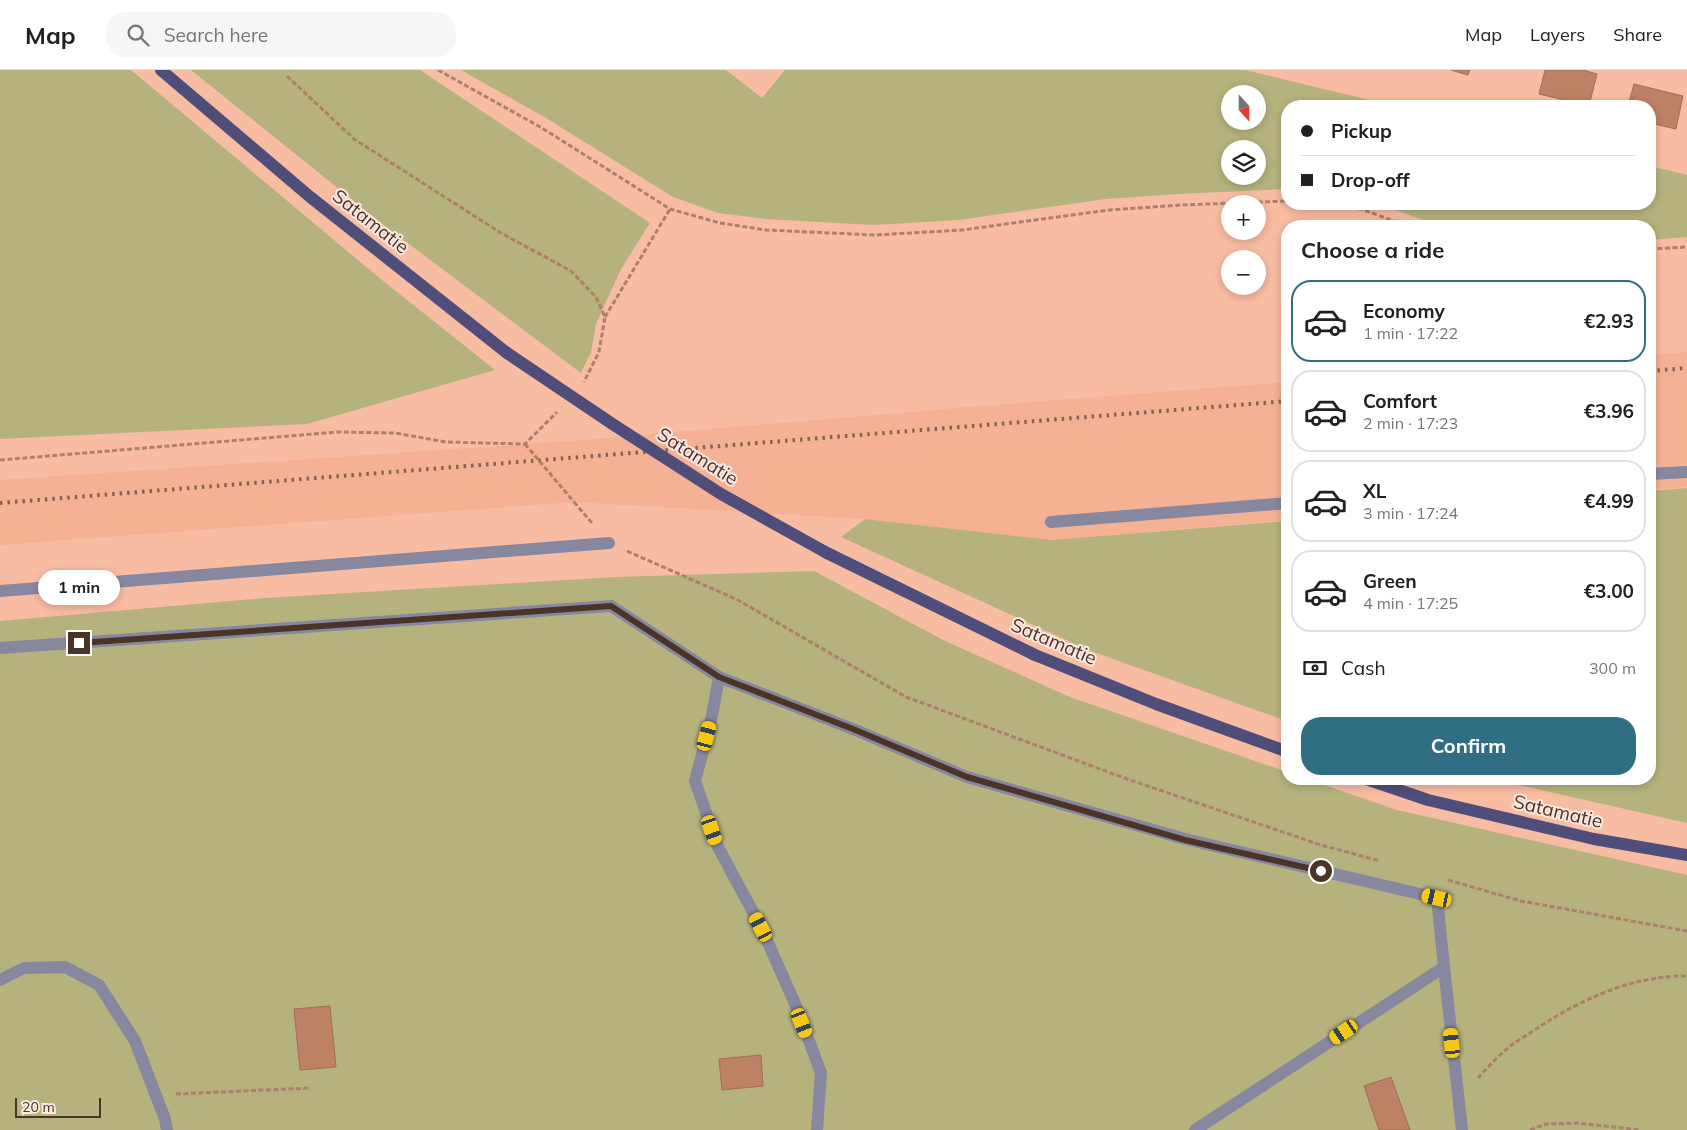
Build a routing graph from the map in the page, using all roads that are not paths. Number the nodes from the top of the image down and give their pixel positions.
1 (161, 70) edge
2 (1687, 472) edge
3 (1656, 474) edge
4 (1281, 504) edge
5 (1051, 522) dead end
6 (609, 543) road end
7 (0, 592) edge
8 (0, 648) edge
9 (719, 677) junction
10 (1281, 749) edge
11 (1384, 785) edge
12 (1687, 855) edge
13 (1444, 966) junction
14 (0, 980) edge
15 (167, 1130) edge
16 (817, 1130) edge
17 (1195, 1130) edge
18 (1462, 1130) edge

1 - 10 main road, Satamatie, bridge
2 - 3 lane
4 - 5 lane
6 - 7 lane
8 - 9 lane
9 - 13 lane
9 - 16 lane
11 - 12 main road, Satamatie
13 - 17 lane
13 - 18 lane
14 - 15 lane

